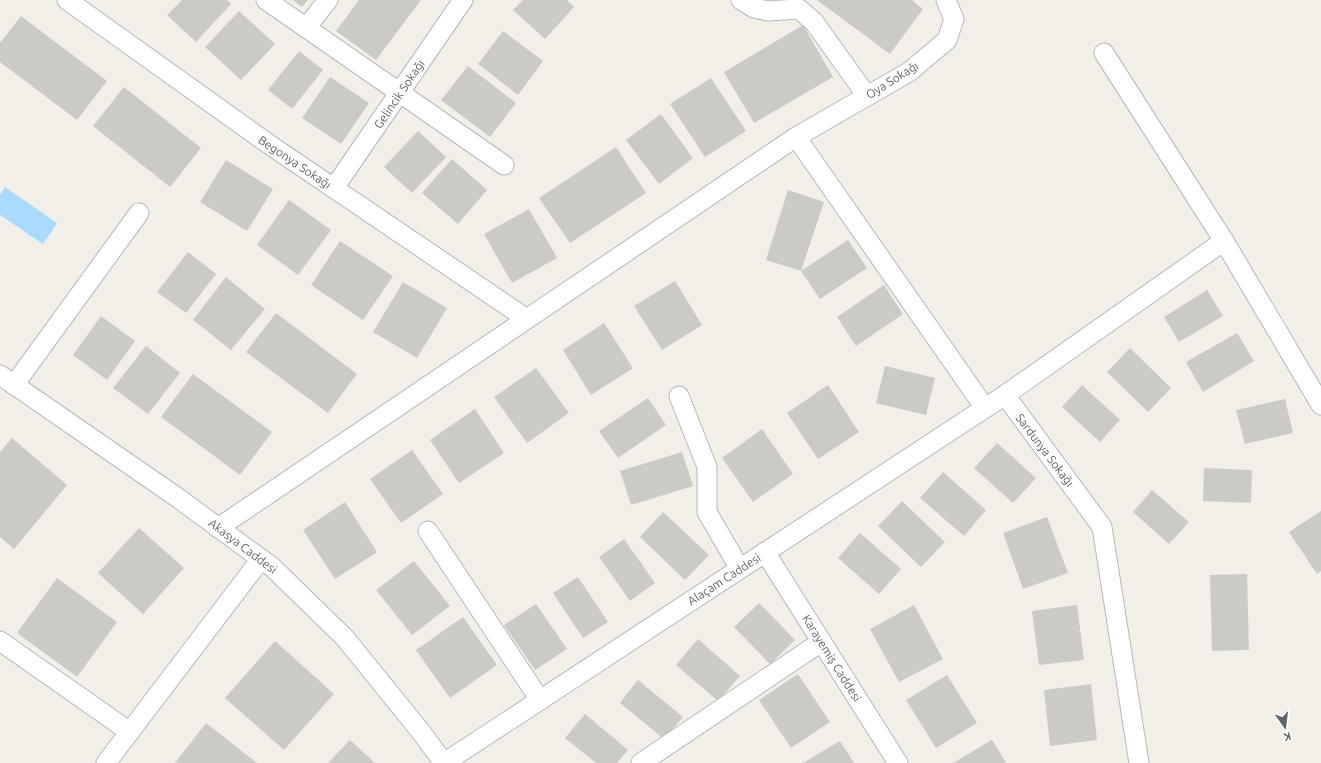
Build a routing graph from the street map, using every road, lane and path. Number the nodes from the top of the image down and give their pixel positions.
1 (67, 0) edge
2 (266, 0) edge
3 (328, 0) edge
4 (463, 0) edge
5 (741, 0) edge
6 (946, 0) edge
7 (306, 28) junction
8 (1104, 53) dead end
9 (400, 92) junction
10 (867, 96) junction
11 (796, 137) junction
12 (504, 165) dead end
13 (334, 188) junction
14 (139, 213) dead end
15 (1224, 241) junction
16 (526, 319) junction
17 (7, 380) edge
18 (1005, 395) junction
19 (679, 396) dead end
20 (1321, 405) edge
21 (985, 408) junction
22 (218, 528) junction
23 (428, 531) dead end
24 (765, 552) junction
25 (261, 559) junction
26 (740, 569) junction
27 (0, 641) edge
28 (821, 642) junction
29 (540, 700) junction
30 (130, 732) junction
31 (106, 763) edge
32 (444, 763) edge
33 (641, 763) edge
34 (898, 763) edge
35 (1139, 763) edge

1 - 13 street, Begonya Sokağı
2 - 7 street
3 - 7 street
4 - 9 street, Gelincik Sokağı
5 - 10 street
6 - 10 street, Oya Sokağı
7 - 9 street
8 - 15 street
9 - 12 street
9 - 13 street, Gelincik Sokağı
10 - 11 street, Oya Sokağı
11 - 16 street, Oya Sokağı
11 - 21 street
13 - 16 street, Begonya Sokağı
14 - 17 street
15 - 18 street
15 - 20 street
16 - 22 street, Oya Sokağı
17 - 22 street, Akasya Caddesi
18 - 21 street, Alaçam Caddesi
18 - 35 street, Sardunya Sokağı
19 - 26 street
21 - 24 street, Alaçam Caddesi
22 - 25 street, Akasya Caddesi
23 - 29 street
24 - 26 street, Alaçam Caddesi
24 - 28 street, Karayemiş Caddesi
25 - 30 street
25 - 32 street, Akasya Caddesi
26 - 29 street, Alaçam Caddesi
27 - 30 street
28 - 33 street
28 - 34 street, Karayemiş Caddesi
29 - 32 street, Alaçam Caddesi
30 - 31 street

